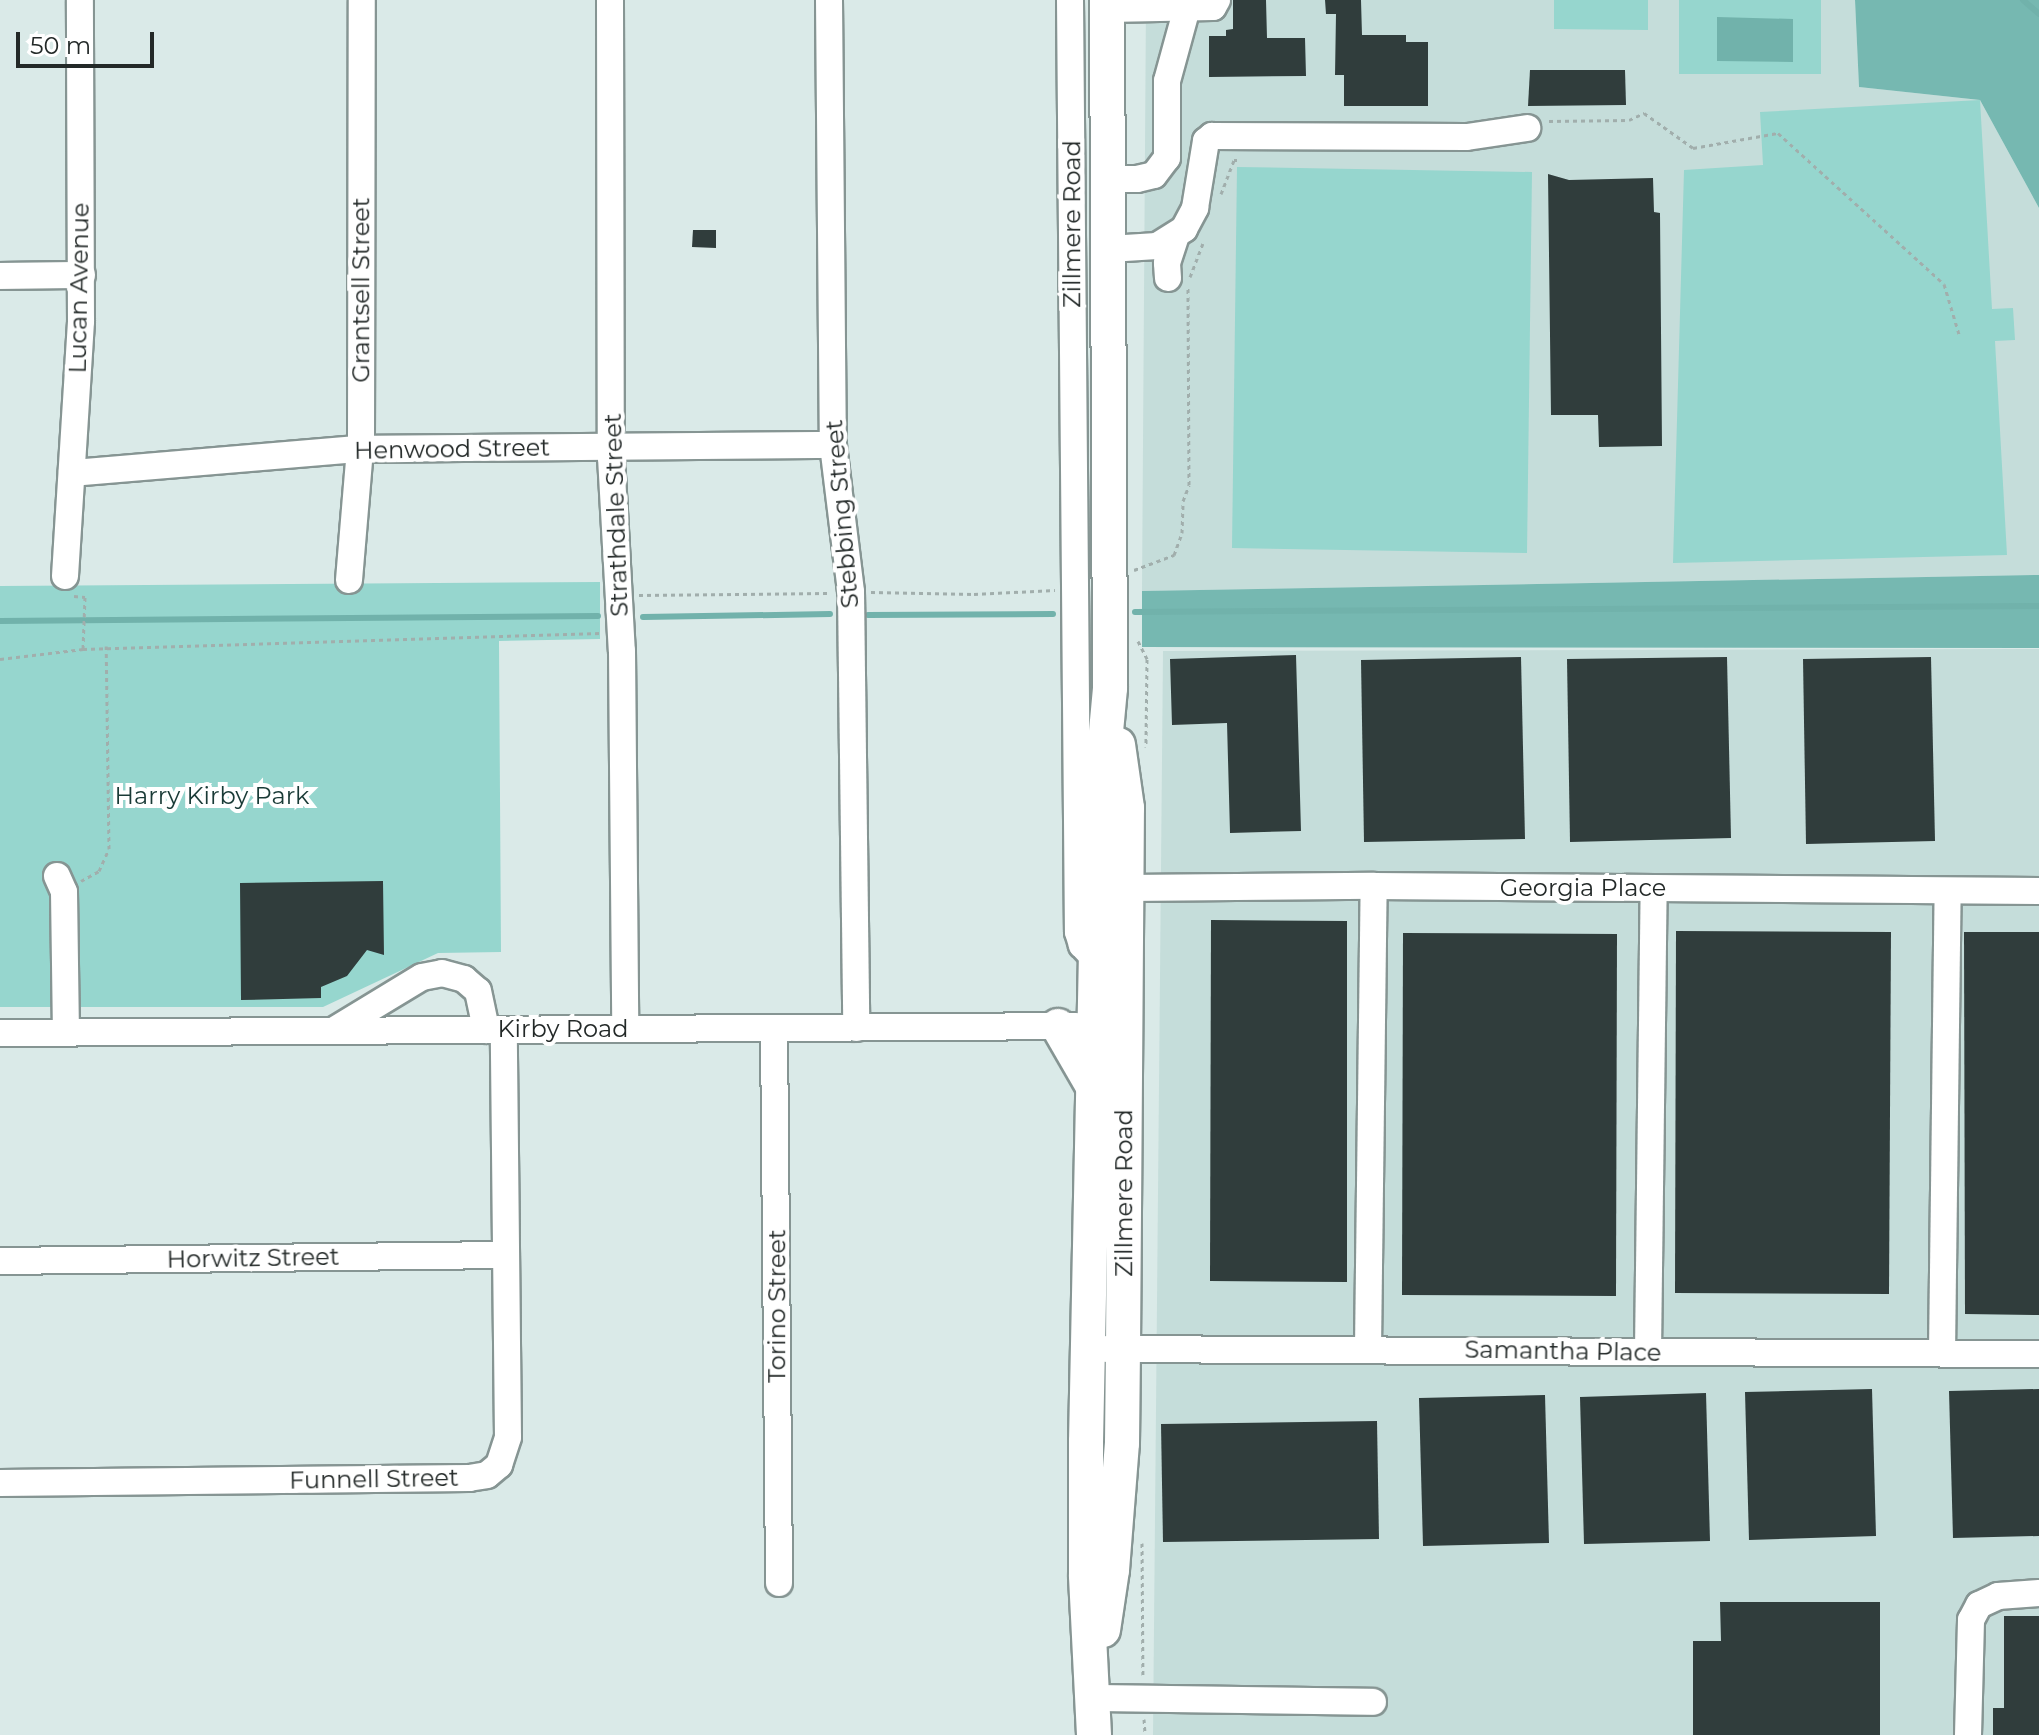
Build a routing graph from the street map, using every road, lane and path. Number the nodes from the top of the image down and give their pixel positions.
1 (80, 0) edge
2 (362, 0) edge
3 (610, 0) edge
4 (829, 0) edge
5 (1070, 0) edge
6 (1217, 0) edge
7 (1107, 5) edge
8 (1187, 8) junction
9 (1527, 128) joint
10 (1250, 159) dead end
11 (1108, 179) junction
12 (1217, 205) dead end
13 (1206, 235) dead end
14 (1176, 236) junction
15 (1109, 249) junction
16 (82, 275) junction
17 (0, 276) edge
18 (1168, 278) dead end
19 (1959, 334) dead end
20 (833, 445) junction
21 (1110, 446) junction
22 (611, 447) junction
23 (1073, 447) junction
24 (359, 449) junction
25 (72, 473) junction
26 (1126, 569) dead end
27 (65, 576) dead end
28 (349, 580) dead end
29 (1059, 590) dead end
30 (851, 592) junction
31 (620, 595) junction
32 (84, 604) dead end
33 (605, 621) dead end
34 (106, 646) junction
35 (83, 649) junction
36 (0, 659) edge
37 (1110, 688) junction
38 (60, 884) joint
39 (1374, 886) junction
40 (1127, 888) junction
41 (1654, 889) junction
42 (2039, 891) edge
43 (1948, 892) junction
44 (1096, 960) junction
45 (1058, 1026) junction
46 (1109, 1026) junction
47 (856, 1028) junction
48 (625, 1029) junction
49 (774, 1029) junction
50 (495, 1030) junction
51 (333, 1031) junction
52 (66, 1032) junction
53 (0, 1033) edge
54 (1093, 1085) junction
55 (506, 1255) junction
56 (0, 1261) edge
57 (1123, 1348) junction
58 (1087, 1349) junction
59 (1368, 1349) junction
60 (1648, 1352) junction
61 (1942, 1353) junction
62 (2039, 1354) edge
63 (0, 1483) edge
64 (779, 1583) dead end
65 (2039, 1593) edge
66 (1093, 1698) junction
67 (1373, 1702) dead end
68 (1094, 1735) edge
69 (1968, 1735) edge

1 - 16 street, Lucan Avenue
2 - 24 street, Grantsell Street
3 - 22 street, Strathdale Street
4 - 20 street, Stebbing Street
5 - 23 street, Zillmere Road
6 - 8 street
7 - 8 street
7 - 11 main road, Zillmere Road
8 - 11 street
9 - 14 street
9 - 19 path
10 - 12 path
11 - 15 main road, Zillmere Road
13 - 26 path
14 - 15 street
14 - 18 street
15 - 21 main road, Zillmere Road
16 - 17 street
16 - 25 street, Lucan Avenue
20 - 22 street, Henwood Street
20 - 30 street, Stebbing Street
21 - 23 street
21 - 37 main road, Zillmere Road
22 - 24 street, Henwood Street
22 - 31 street, Strathdale Street
23 - 44 street, Zillmere Road
24 - 25 street, Henwood Street
24 - 28 street, Grantsell Street
25 - 27 street, Lucan Avenue
29 - 30 path
30 - 31 path
30 - 47 street, Stebbing Street
31 - 48 street, Strathdale Street
32 - 35 path
33 - 34 path
34 - 35 path
34 - 38 path
35 - 36 path
37 - 40 main road, Zillmere Road
37 - 44 main road, Zillmere Road
38 - 52 street
39 - 40 street, Georgia Place
39 - 41 street, Georgia Place
39 - 59 street
40 - 46 main road, Zillmere Road
41 - 43 street, Georgia Place
41 - 60 street
42 - 43 street, Georgia Place
43 - 61 street
44 - 46 main road, Zillmere Road
45 - 46 street, Kirby Road
45 - 47 street, Kirby Road
45 - 54 main road
46 - 54 main road, Zillmere Road
46 - 57 main road, Zillmere Road
47 - 49 street, Kirby Road
48 - 49 street, Kirby Road
48 - 50 street, Kirby Road
49 - 64 street, Torino Street
50 - 51 street, Kirby Road
50 - 51 street, Funnell Street
50 - 55 street, Funnell Street
51 - 52 street, Kirby Road
52 - 53 street, Kirby Road
54 - 58 main road, Zillmere Road
55 - 56 street, Horwitz Street
55 - 63 street, Funnell Street
57 - 58 street, Samantha Place
57 - 59 street, Samantha Place
57 - 66 main road, Zillmere Road
58 - 66 main road, Zillmere Road
59 - 60 street, Samantha Place
60 - 61 street, Samantha Place
61 - 62 street, Samantha Place
65 - 69 street
66 - 67 street
66 - 68 main road, Zillmere Road

